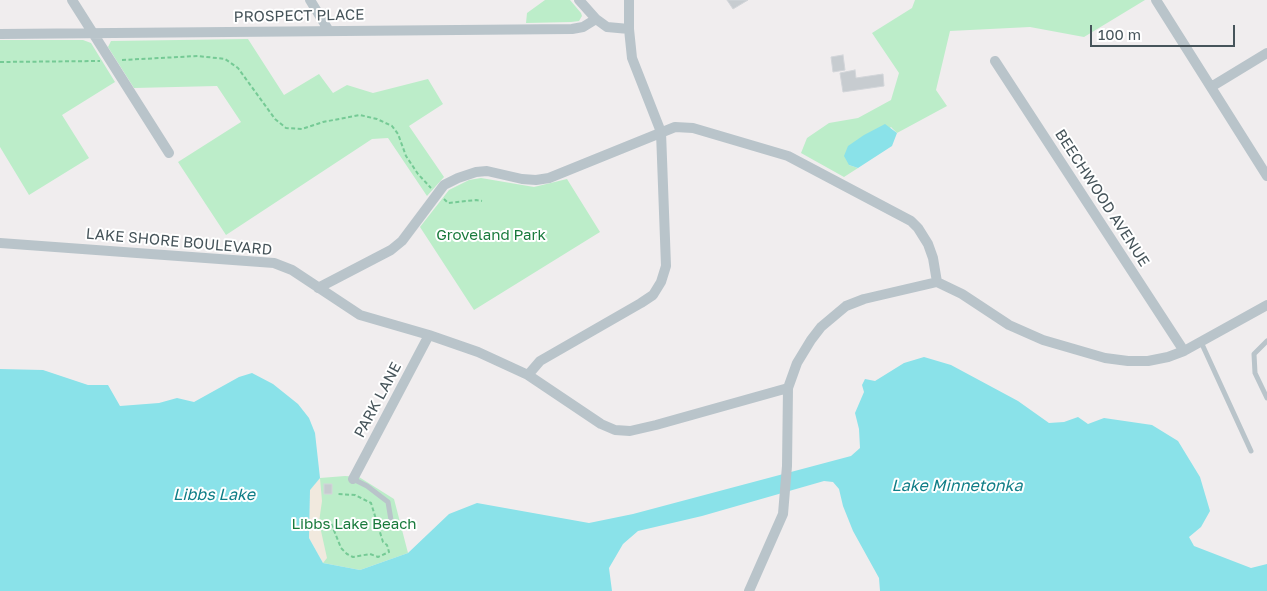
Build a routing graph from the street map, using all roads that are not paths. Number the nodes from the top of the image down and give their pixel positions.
1 (72, 0) edge
2 (310, 0) edge
3 (579, 0) edge
4 (629, 0) edge
5 (1156, 0) edge
6 (596, 19) junction
7 (629, 29) junction
8 (328, 31) junction
9 (0, 34) edge
10 (93, 34) junction
11 (1267, 53) edge
12 (996, 61) dead end
13 (1211, 87) junction
14 (661, 132) junction
15 (169, 153) dead end
16 (1267, 176) edge
17 (0, 244) edge
18 (936, 282) junction
19 (318, 288) junction
20 (1267, 304) edge
21 (429, 335) junction
22 (1267, 341) edge
23 (1201, 342) junction
24 (1184, 351) junction
25 (528, 375) junction
26 (788, 388) junction
27 (1267, 398) edge
28 (1251, 451) dead end
29 (353, 479) joint
30 (392, 526) dead end
31 (749, 591) edge

1 - 10 street
2 - 8 street
3 - 6 street
4 - 7 street
5 - 13 street
6 - 7 street
6 - 8 street, PROSPECT PLACE
7 - 14 street
8 - 10 street, PROSPECT PLACE
9 - 10 street, PROSPECT PLACE
10 - 15 street
11 - 13 street
12 - 24 street, BEECHWOOD AVENUE
13 - 16 street
14 - 18 street
14 - 19 street
14 - 25 street
17 - 19 street, LAKE SHORE BOULEVARD
18 - 24 street
18 - 26 street
19 - 21 street, LAKE SHORE BOULEVARD
20 - 23 street
21 - 25 street, LAKE SHORE BOULEVARD
21 - 29 street, PARK LANE
22 - 27 lane
23 - 24 street
23 - 28 lane
25 - 26 street, LAKE SHORE BOULEVARD
26 - 31 street
29 - 30 lane

